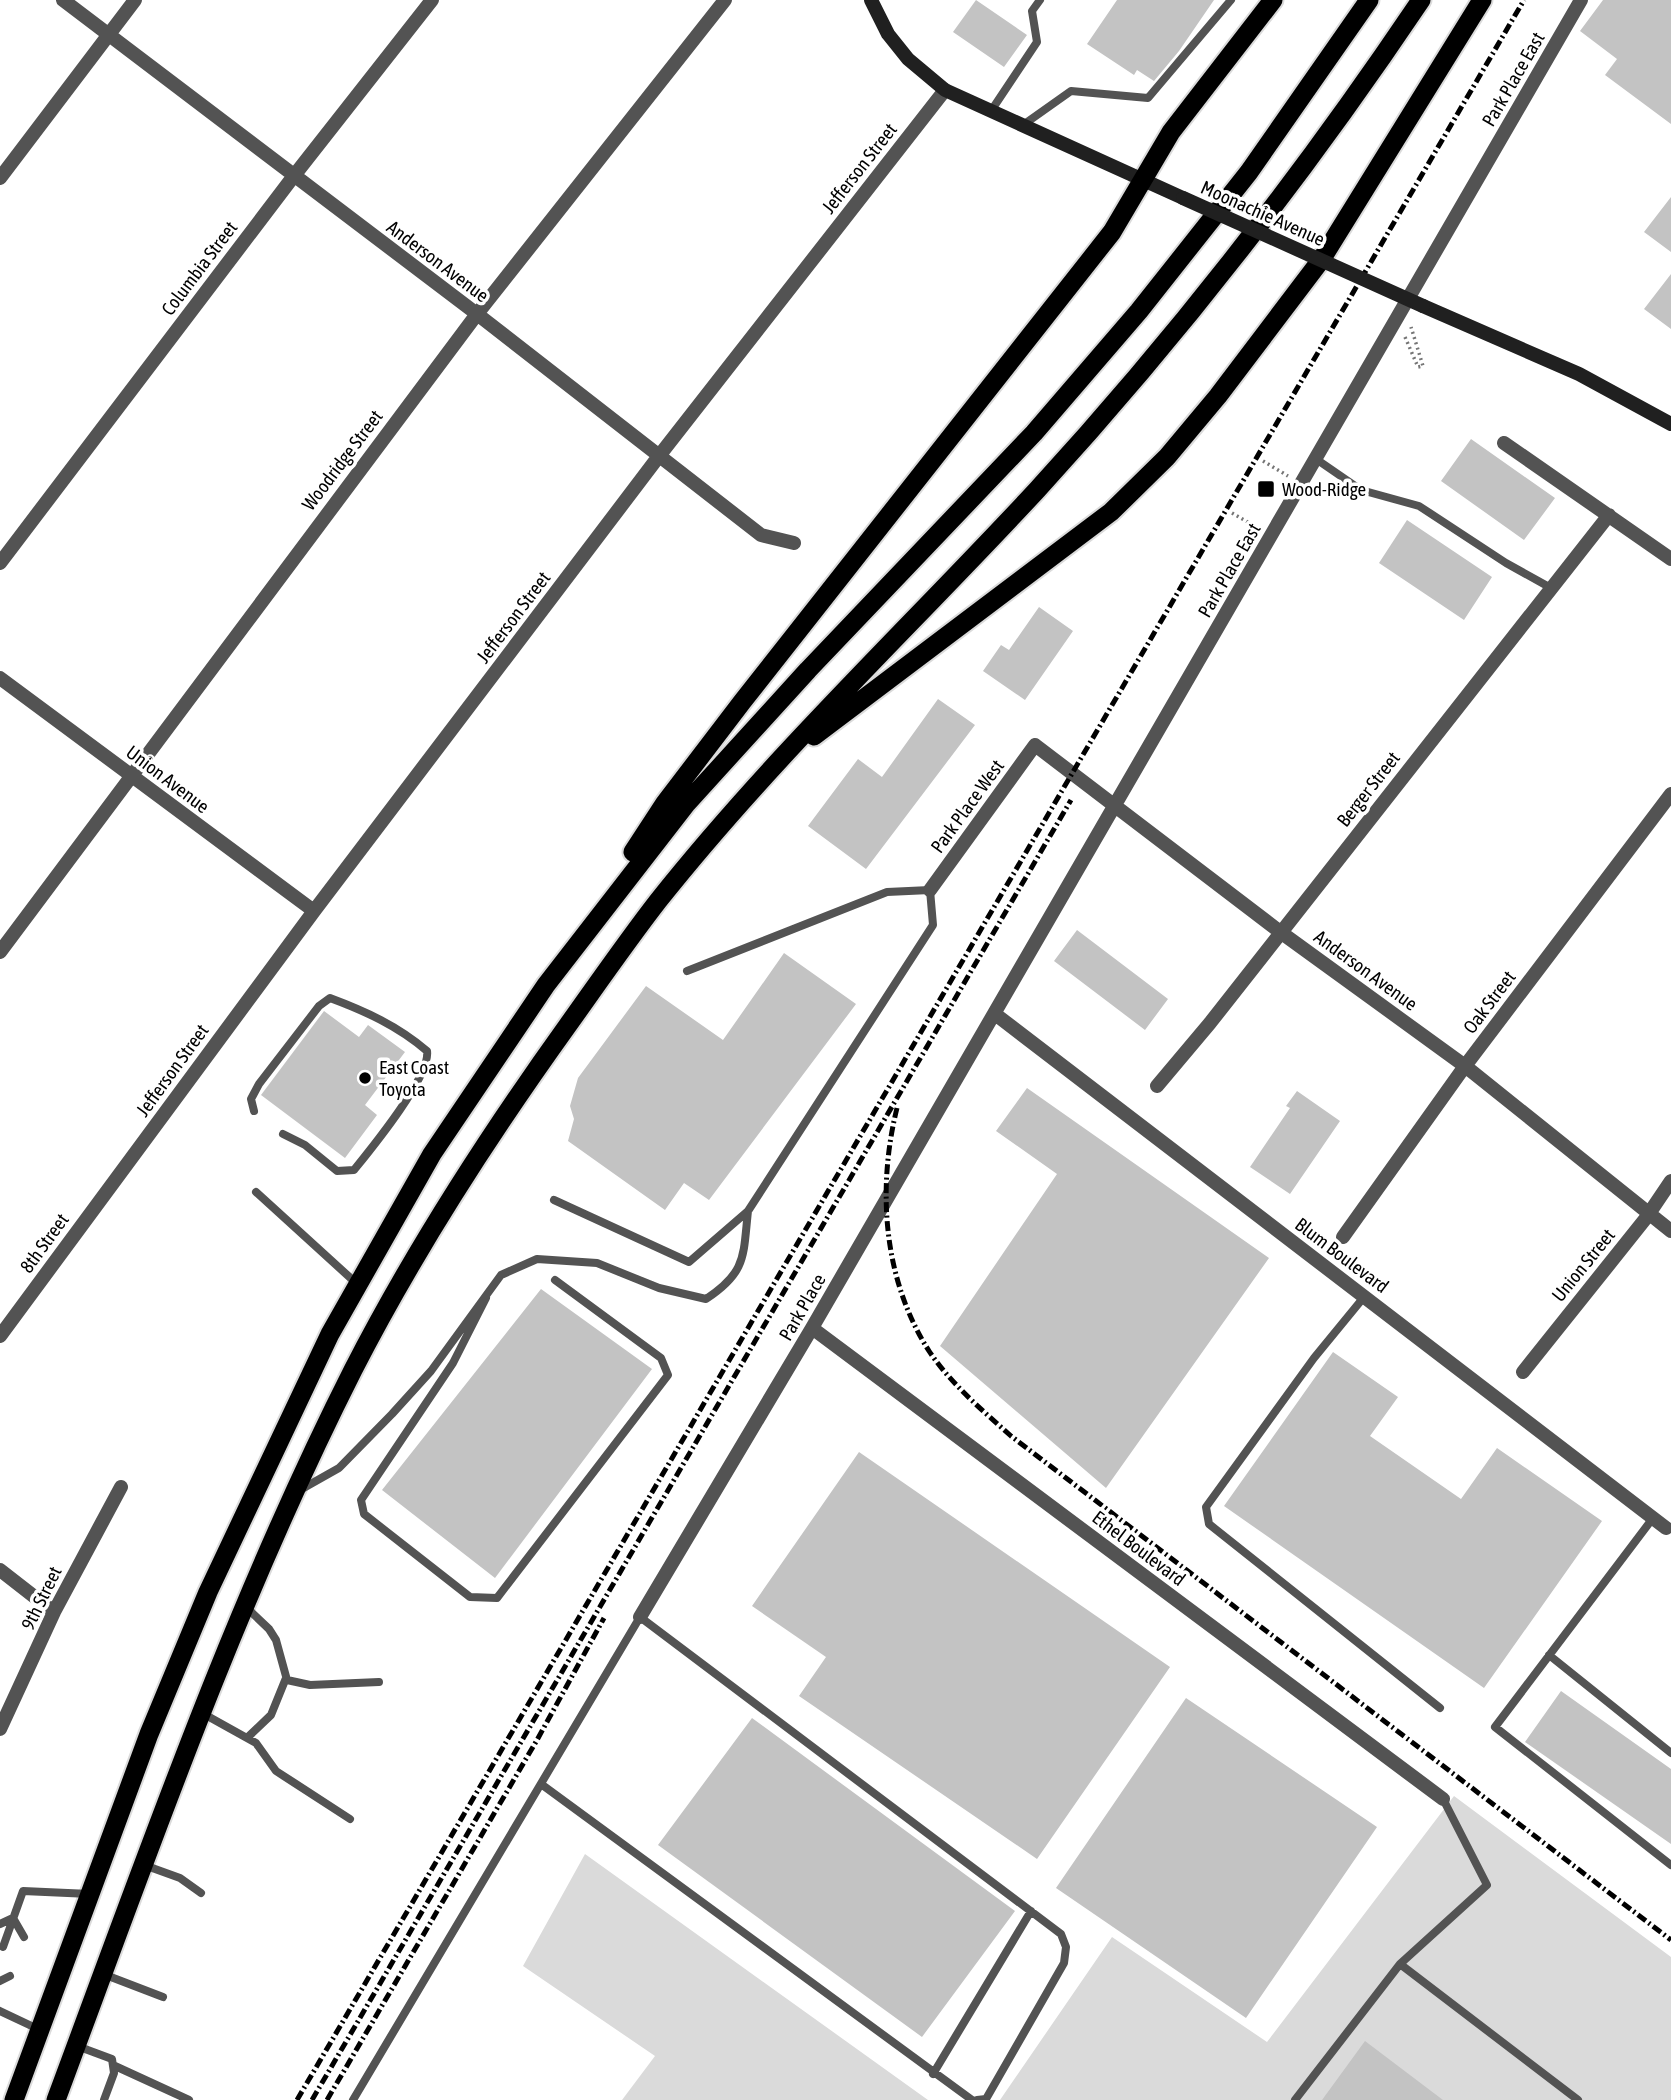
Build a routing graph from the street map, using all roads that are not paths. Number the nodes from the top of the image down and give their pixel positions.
1 (63, 0) edge
2 (135, 0) edge
3 (432, 0) edge
4 (725, 0) edge
5 (871, 0) edge
6 (1040, 0) edge
7 (1231, 0) edge
8 (1273, 0) edge
9 (1369, 0) edge
10 (1421, 0) edge
11 (1482, 0) edge
12 (1581, 0) edge
13 (107, 35) junction
14 (945, 90) junction
15 (991, 111) junction
16 (1023, 125) junction
17 (293, 177) junction
18 (0, 178) edge
19 (1143, 179) junction
20 (1321, 260) junction
21 (477, 314) junction
22 (1671, 424) edge
23 (1504, 443) dead end
24 (659, 456) junction
25 (1316, 459) junction
26 (1609, 515) junction
27 (794, 543) dead end
28 (1671, 559) edge
29 (0, 563) edge
30 (1551, 588) junction
31 (0, 678) edge
32 (1035, 745) joint
33 (765, 773) junction
34 (130, 775) junction
35 (1671, 794) edge
36 (1115, 806) junction
37 (930, 890) junction
38 (313, 911) junction
39 (1279, 931) junction
40 (0, 952) edge
41 (687, 971) dead end
42 (546, 985) junction
43 (995, 1014) junction
44 (1465, 1066) junction
45 (1157, 1086) dead end
46 (254, 1111) dead end
47 (283, 1134) dead end
48 (120, 1174) joint
49 (1671, 1181) edge
50 (256, 1192) dead end
51 (554, 1200) dead end
52 (748, 1210) junction
53 (1648, 1211) junction
54 (1671, 1231) edge
55 (1343, 1237) dead end
56 (555, 1280) dead end
57 (356, 1283) junction
58 (1364, 1297) junction
59 (486, 1298) junction
60 (812, 1328) junction
61 (0, 1336) edge
62 (1523, 1372) dead end
63 (121, 1487) dead end
64 (295, 1493) junction
65 (1653, 1518) junction
66 (1666, 1528) dead end
67 (0, 1570) edge
68 (245, 1606) junction
69 (54, 1612) junction
70 (640, 1618) junction
71 (1549, 1655) junction
72 (286, 1678) junction
73 (379, 1682) dead end
74 (1440, 1708) dead end
75 (200, 1712) junction
76 (0, 1729) edge
77 (248, 1737) junction
78 (1671, 1753) edge
79 (541, 1784) junction
80 (1443, 1799) joint
81 (349, 1819) dead end
82 (143, 1864) junction
83 (1671, 1865) edge
84 (201, 1893) dead end
85 (90, 1895) junction
86 (1031, 1911) junction
87 (13, 1918) junction
88 (0, 1924) edge
89 (24, 1937) dead end
90 (3, 1947) dead end
91 (1400, 1964) junction
92 (103, 1974) junction
93 (10, 1976) dead end
94 (0, 1981) edge
95 (163, 1997) dead end
96 (0, 2011) edge
97 (40, 2030) junction
98 (76, 2046) junction
99 (115, 2066) junction
100 (933, 2074) junction
101 (14, 2100) edge
102 (57, 2100) edge
103 (104, 2100) edge
104 (189, 2100) edge
105 (353, 2100) edge
106 (972, 2100) edge
107 (977, 2100) edge
108 (1295, 2100) edge
109 (1578, 2100) edge

1 - 13 street, Anderson Avenue
2 - 13 street
3 - 17 street, Columbia Street
4 - 21 street, Woodridge Street
5 - 14 main road, Moonachie Avenue
6 - 15 lane
7 - 16 lane
8 - 19 highway
9 - 42 highway
10 - 33 highway
11 - 20 highway
12 - 25 street, Park Place East
13 - 17 street, Anderson Avenue
13 - 18 street
14 - 15 main road, Moonachie Avenue
14 - 24 street, Jefferson Street
15 - 16 main road, Moonachie Avenue
16 - 19 main road, Moonachie Avenue
17 - 21 street, Anderson Avenue
17 - 29 street, Columbia Street
19 - 20 main road, Moonachie Avenue, bridge
19 - 42 highway
20 - 22 main road, Moonachie Avenue, bridge
20 - 33 highway
21 - 24 street, Anderson Avenue
21 - 34 street, Woodridge Street
23 - 26 street
24 - 27 street, Anderson Avenue
24 - 38 street, Jefferson Street
25 - 30 lane
25 - 36 street, Park Place East
26 - 28 street
26 - 30 street, Berger Street
30 - 39 street, Berger Street
31 - 34 street, Union Avenue
32 - 36 street, Anderson Avenue
32 - 37 street, Park Place West
33 - 64 highway
34 - 38 street, Union Avenue
34 - 40 street, Woodridge Street
35 - 44 street, Oak Street
36 - 39 street, Anderson Avenue
36 - 43 street, Park Place East
37 - 41 lane
37 - 52 lane
38 - 48 street, Jefferson Street
39 - 44 street, Anderson Avenue
39 - 45 street, Berger Street
42 - 57 highway
43 - 58 street, Blum Boulevard
43 - 60 street, Park Place
44 - 53 street, Anderson Avenue
44 - 55 street, Oak Street
46 - 47 lane
48 - 61 street, 8th Street
49 - 53 street, Union Street
50 - 57 lane
51 - 52 lane
52 - 59 lane
53 - 54 street, Anderson Avenue
53 - 62 street, Union Street
56 - 59 lane
57 - 85 highway
58 - 65 street, Blum Boulevard
58 - 74 lane
59 - 64 lane
60 - 70 street, Park Place
60 - 80 street, Ethel Boulevard
63 - 69 street, 9th Street
64 - 68 highway
65 - 66 street, Blum Boulevard
65 - 71 lane
67 - 69 street
68 - 72 lane
68 - 75 highway
69 - 76 street, 9th Street
70 - 79 lane
70 - 86 lane
71 - 78 lane
71 - 83 lane
72 - 73 lane
72 - 77 lane
75 - 77 lane
75 - 82 highway
77 - 81 lane
79 - 100 lane
79 - 105 lane
80 - 91 lane
82 - 84 lane
82 - 92 highway
85 - 87 lane
85 - 97 highway
86 - 100 lane
86 - 107 lane
87 - 88 lane
87 - 89 lane
87 - 90 lane
91 - 108 lane
91 - 109 lane
92 - 95 lane
92 - 98 highway
93 - 94 lane
96 - 97 lane
97 - 101 highway
98 - 99 lane
98 - 102 highway
99 - 103 lane
99 - 104 lane
100 - 106 lane

